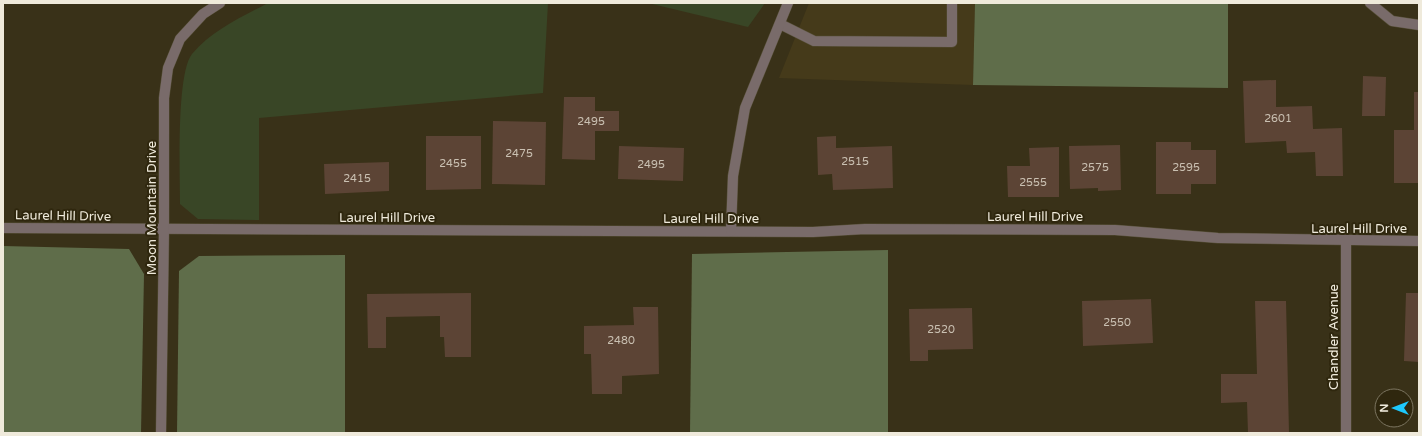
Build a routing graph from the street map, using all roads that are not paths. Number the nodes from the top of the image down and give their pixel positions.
1 (220, 3) edge
2 (788, 3) edge
3 (952, 3) edge
4 (1370, 3) edge
5 (780, 24) junction
6 (1419, 25) edge
7 (3, 228) edge
8 (164, 230) junction
9 (732, 231) junction
10 (1346, 241) junction
11 (1419, 241) edge
12 (161, 433) edge
13 (1346, 433) edge

1 - 8 street, Moon Mountain Drive
2 - 5 street
3 - 5 street
4 - 6 street
5 - 9 street
7 - 8 street, Laurel Hill Drive
8 - 9 street, Laurel Hill Drive
8 - 12 street, Moon Mountain Drive
9 - 10 street, Laurel Hill Drive
10 - 11 street, Laurel Hill Drive
10 - 13 street, Chandler Avenue

